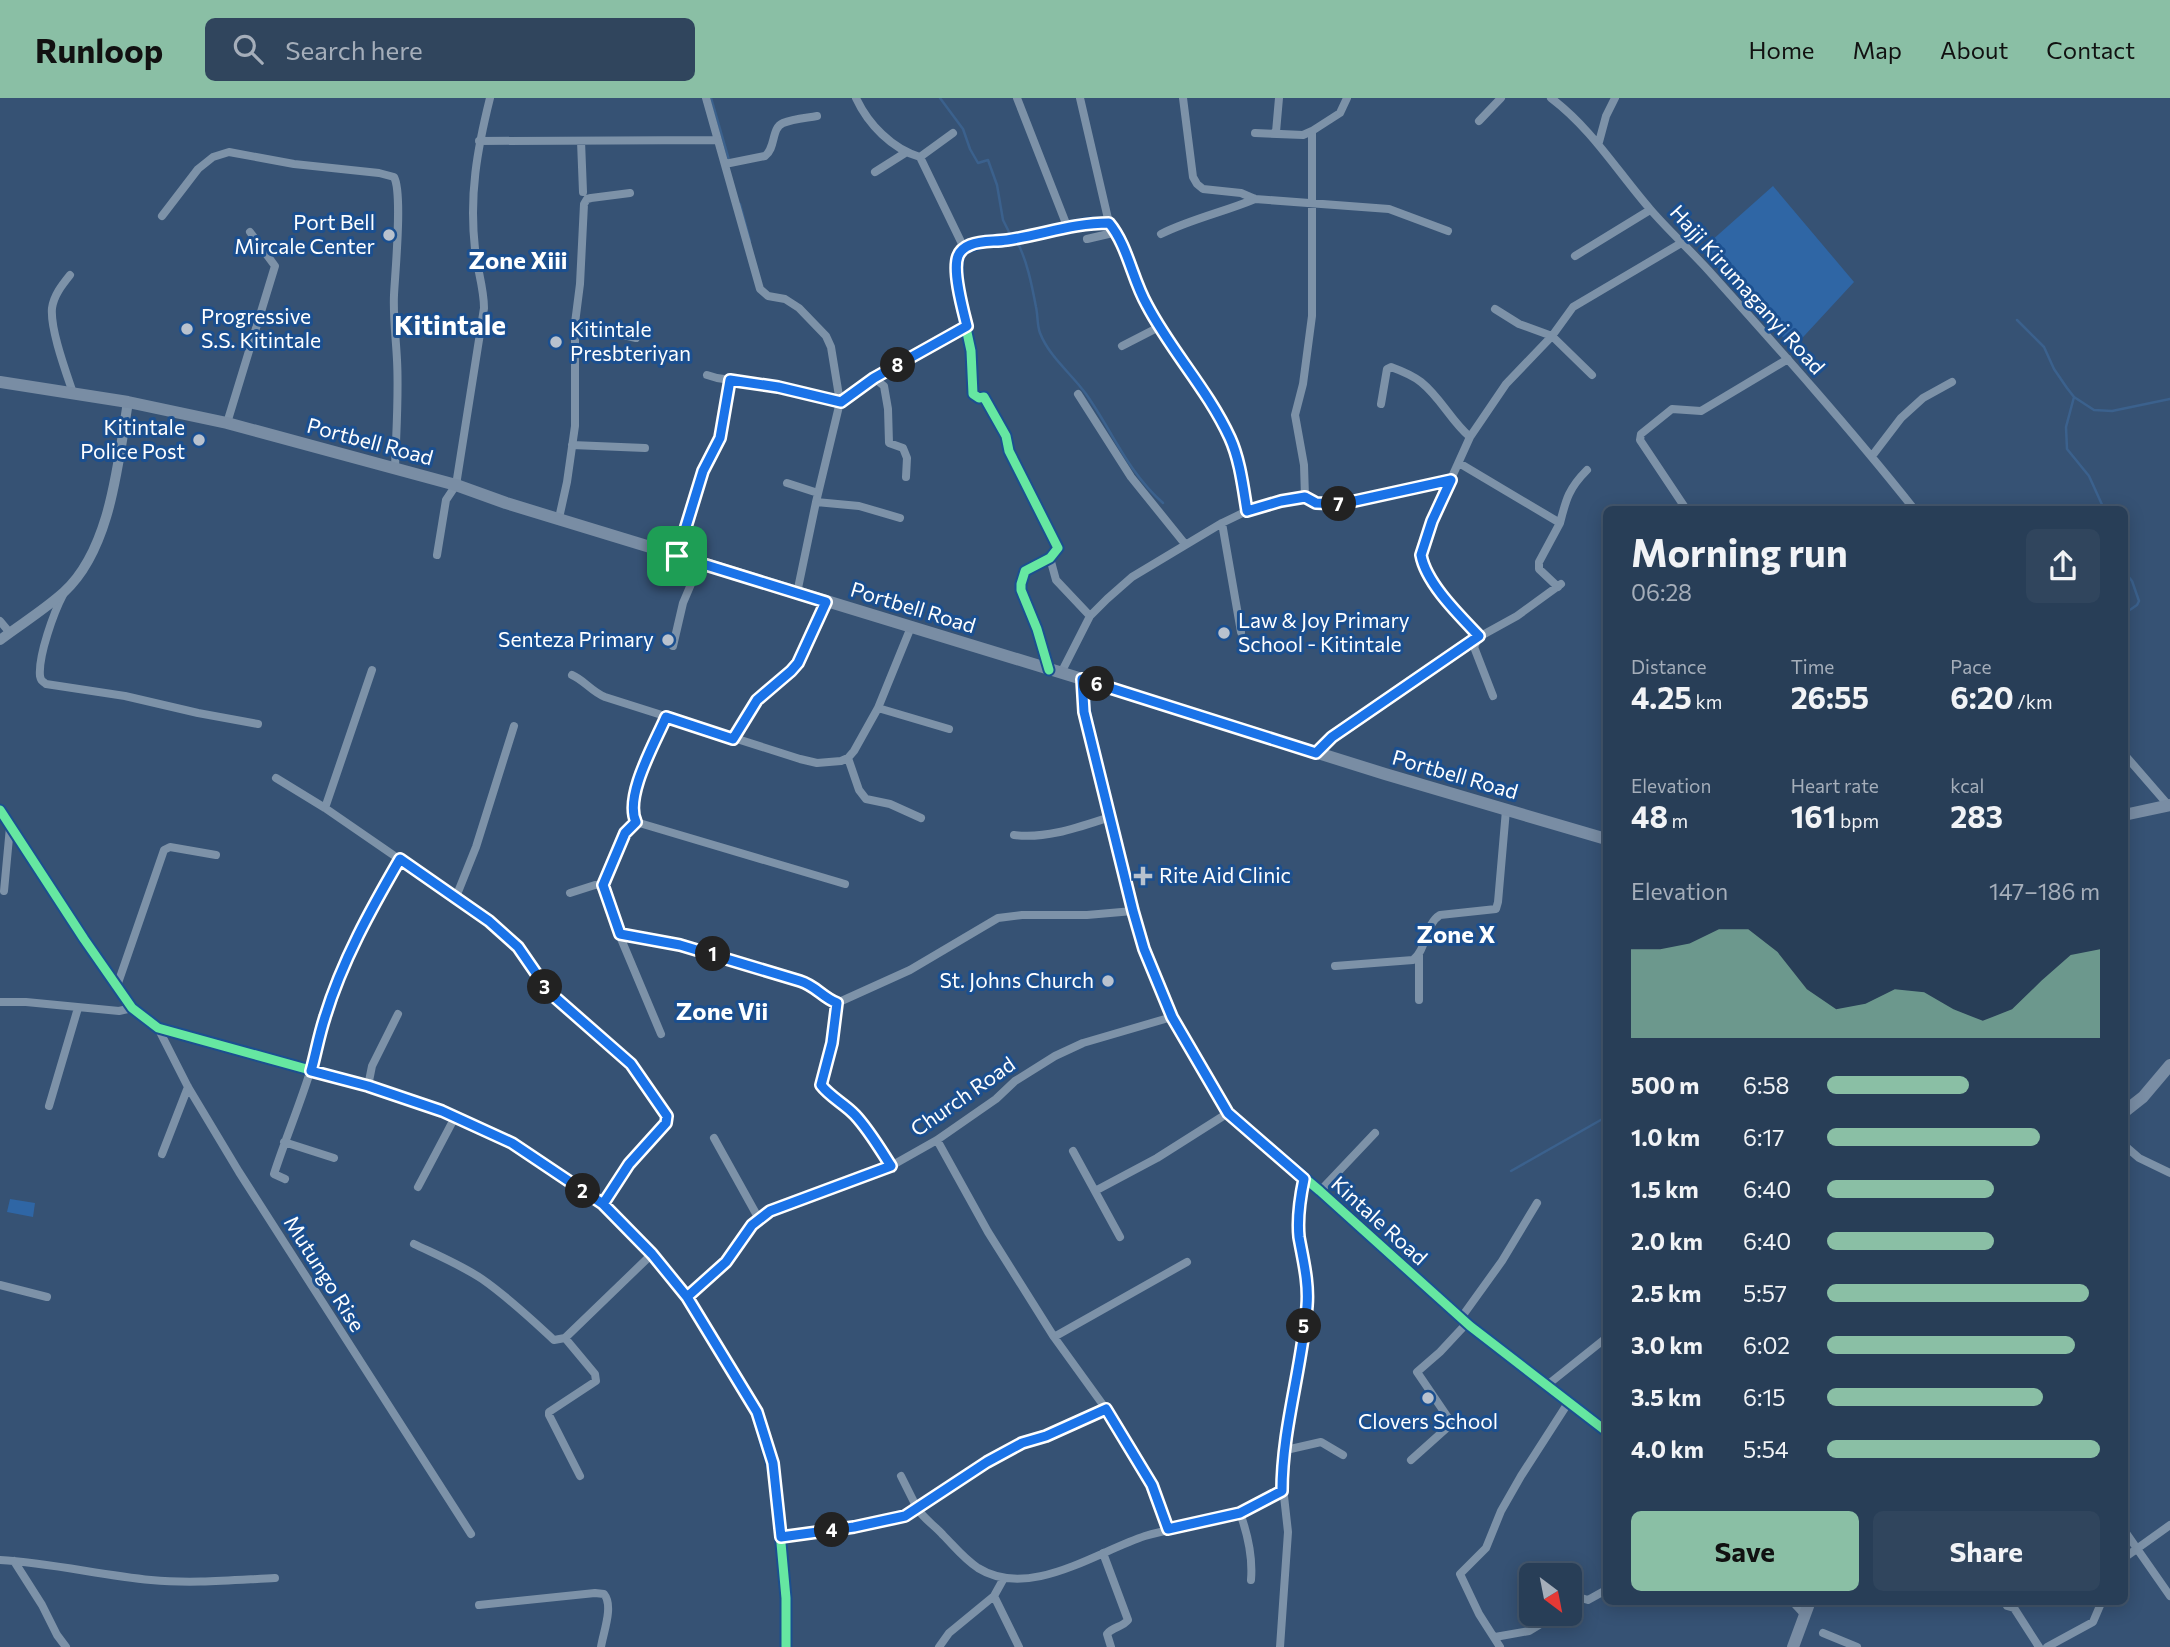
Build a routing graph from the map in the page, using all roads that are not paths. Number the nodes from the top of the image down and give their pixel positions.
1 (490, 98) edge
2 (706, 98) edge
3 (856, 98) edge
4 (1017, 98) edge
5 (1080, 98) edge
6 (1183, 98) edge
7 (1279, 98) edge
8 (1348, 98) edge
9 (1501, 98) edge
10 (1551, 98) edge
11 (1615, 98) edge
12 (817, 116) dead end
13 (1479, 121) dead end
14 (1312, 131) junction
15 (1255, 132) dead end
16 (1276, 132) junction
17 (953, 133) dead end
18 (717, 139) junction
19 (479, 141) junction
20 (581, 141) junction
21 (1599, 142) junction
22 (905, 153) junction
23 (920, 157) junction
24 (725, 164) junction
25 (875, 172) dead end
26 (583, 192) dead end
27 (630, 194) dead end
28 (1255, 198) junction
29 (1312, 204) junction
30 (1650, 209) junction
31 (162, 216) dead end
32 (1109, 223) junction
33 (1067, 226) junction
34 (1448, 231) dead end
35 (250, 232) dead end
36 (1117, 232) junction
37 (1161, 234) dead end
38 (1087, 239) dead end
39 (1684, 242) junction
40 (964, 248) junction
41 (1575, 256) dead end
42 (70, 275) dead end
43 (1495, 309) dead end
44 (575, 323) junction
45 (967, 326) junction
46 (1158, 327) junction
47 (1552, 336) junction
48 (636, 338) dead end
49 (1122, 346) dead end
50 (1788, 359) junction
51 (706, 375) dead end
52 (1592, 375) dead end
53 (874, 378) junction
54 (730, 380) junction
55 (0, 382) edge
56 (1952, 382) dead end
57 (73, 393) junction
58 (1078, 394) dead end
59 (128, 402) junction
60 (841, 402) junction
61 (1381, 404) dead end
62 (227, 423) junction
63 (1470, 437) junction
64 (572, 445) junction
65 (645, 448) dead end
66 (1872, 456) junction
67 (1459, 463) junction
68 (395, 469) junction
69 (1587, 471) dead end
70 (906, 477) dead end
71 (1451, 480) junction
72 (788, 483) dead end
73 (456, 485) junction
74 (817, 497) junction
75 (1305, 497) junction
76 (1684, 506) edge
77 (1912, 506) edge
78 (1247, 511) junction
79 (559, 518) junction
80 (900, 518) dead end
81 (1222, 523) junction
82 (1560, 523) junction
83 (1185, 544) junction
84 (437, 555) dead end
85 (677, 556) junction
86 (1050, 558) junction
87 (700, 563) junction
88 (65, 591) junction
89 (797, 593) junction
90 (826, 602) junction
91 (1090, 616) junction
92 (0, 621) edge
93 (911, 627) junction
94 (1241, 632) dead end
95 (10, 633) junction
96 (1479, 636) junction
97 (0, 640) edge
98 (673, 646) dead end
99 (372, 670) dead end
100 (1055, 671) junction
101 (572, 675) dead end
102 (1082, 679) junction
103 (1493, 696) dead end
104 (878, 708) junction
105 (666, 717) junction
106 (258, 724) dead end
107 (514, 726) dead end
108 (949, 729) dead end
109 (733, 739) junction
110 (1316, 753) junction
111 (848, 758) junction
112 (2128, 759) edge
113 (275, 778) dead end
114 (2169, 806) edge
115 (325, 808) junction
116 (0, 810) edge
117 (1507, 810) junction
118 (2128, 814) edge
119 (1111, 817) junction
120 (920, 818) dead end
121 (636, 822) junction
122 (10, 827) junction
123 (1014, 835) dead end
124 (1603, 838) edge
125 (216, 855) dead end
126 (400, 859) junction
127 (845, 884) dead end
128 (603, 885) junction
129 (4, 891) dead end
130 (570, 893) dead end
131 (456, 897) junction
132 (1133, 911) junction
133 (620, 934) junction
134 (1419, 955) junction
135 (1335, 965) dead end
136 (117, 986) junction
137 (1419, 1000) dead end
138 (0, 1002) edge
139 (837, 1003) junction
140 (78, 1008) junction
141 (132, 1008) junction
142 (398, 1014) dead end
143 (1172, 1017) junction
144 (158, 1028) junction
145 (661, 1034) dead end
146 (2170, 1065) edge
147 (311, 1071) junction
148 (368, 1086) junction
149 (188, 1087) junction
150 (48, 1106) dead end
151 (2128, 1109) edge
152 (1228, 1113) junction
153 (455, 1118) junction
154 (1375, 1133) dead end
155 (714, 1138) dead end
156 (937, 1140) junction
157 (284, 1142) junction
158 (2128, 1148) edge
159 (1073, 1151) dead end
160 (162, 1154) dead end
161 (334, 1158) dead end
162 (891, 1166) junction
163 (2170, 1173) edge
164 (285, 1179) dead end
165 (1304, 1179) junction
166 (418, 1187) dead end
167 (1095, 1191) junction
168 (1320, 1191) junction
169 (1537, 1203) dead end
170 (603, 1204) junction
171 (759, 1219) junction
172 (1120, 1237) dead end
173 (414, 1244) dead end
174 (652, 1254) junction
175 (1187, 1262) dead end
176 (0, 1285) edge
177 (47, 1297) dead end
178 (687, 1297) junction
179 (1464, 1321) junction
180 (1054, 1337) junction
181 (565, 1338) junction
182 (1603, 1340) edge
183 (1546, 1386) junction
184 (1569, 1403) junction
185 (1106, 1409) junction
186 (1603, 1429) edge
187 (1286, 1450) junction
188 (1343, 1455) dead end
189 (1411, 1460) dead end
190 (580, 1476) dead end
191 (901, 1476) dead end
192 (1282, 1491) junction
193 (917, 1508) junction
194 (1240, 1513) junction
195 (2170, 1525) edge
196 (1168, 1529) junction
197 (471, 1534) dead end
198 (2128, 1536) edge
199 (781, 1537) junction
200 (2136, 1548) junction
201 (1103, 1553) junction
202 (2128, 1555) edge
203 (0, 1560) edge
204 (14, 1561) junction
205 (275, 1578) dead end
206 (1004, 1578) junction
207 (1251, 1580) dead end
208 (1603, 1592) edge
209 (994, 1596) junction
210 (2170, 1596) edge
211 (1582, 1598) edge
212 (479, 1605) dead end
213 (1796, 1605) edge
214 (1808, 1605) edge
215 (2006, 1605) edge
216 (2100, 1605) edge
217 (1804, 1614) junction
218 (1537, 1626) edge
219 (1823, 1633) dead end
220 (1495, 1637) junction
221 (66, 1647) edge
222 (601, 1647) edge
223 (786, 1647) edge
224 (939, 1647) edge
225 (1019, 1647) edge
226 (1111, 1647) edge
227 (1280, 1647) edge
228 (1500, 1647) edge
229 (1793, 1647) edge
230 (1857, 1647) edge
231 (2039, 1647) edge
232 (2048, 1647) edge

1 - 19 street
2 - 18 street
3 - 22 street
4 - 33 street
5 - 32 street
6 - 28 street
7 - 16 street
8 - 14 street
9 - 13 street
10 - 21 street, Hajji Kirumaganyi Road
11 - 21 street
12 - 24 street
14 - 16 street
14 - 29 street
15 - 16 street
17 - 23 street
18 - 20 street
18 - 24 street
19 - 20 street
19 - 73 street
20 - 26 street
21 - 30 street, Hajji Kirumaganyi Road
22 - 23 street
22 - 25 street
23 - 40 street
24 - 60 street
27 - 44 street
28 - 29 street
28 - 37 street
29 - 34 street
29 - 75 street
30 - 39 street, Hajji Kirumaganyi Road
30 - 41 street
31 - 68 street
32 - 33 street
32 - 36 street
33 - 40 street
35 - 62 street
36 - 38 street
36 - 46 street
39 - 47 street
39 - 50 street, Hajji Kirumaganyi Road
40 - 45 street
42 - 57 street
43 - 47 street
44 - 48 street
44 - 64 street
45 - 53 street
45 - 86 street
46 - 49 street
46 - 78 street
47 - 52 street
47 - 63 street
50 - 66 street, Hajji Kirumaganyi Road
50 - 76 street
51 - 54 street
53 - 60 street
53 - 70 street
54 - 60 street
54 - 85 street
55 - 57 main road, Portbell Road
56 - 66 street
57 - 59 main road, Portbell Road
58 - 83 street
59 - 62 main road, Portbell Road
59 - 88 street
60 - 74 street
61 - 63 street
62 - 68 main road, Portbell Road
63 - 67 street
64 - 65 street
64 - 79 street
66 - 77 street, Hajji Kirumaganyi Road
67 - 71 street
67 - 82 street
68 - 73 main road, Portbell Road
69 - 82 street
71 - 75 street
71 - 96 street
72 - 74 street
73 - 79 main road, Portbell Road
73 - 84 street
74 - 80 street
74 - 89 street
75 - 78 street
78 - 81 street
79 - 85 main road, Portbell Road
81 - 83 street
81 - 94 street
82 - 96 street
83 - 91 street
85 - 87 main road, Portbell Road
86 - 91 street
86 - 100 street
87 - 89 main road, Portbell Road
87 - 98 street
88 - 95 street
88 - 106 street
89 - 90 main road, Portbell Road
90 - 93 main road, Portbell Road
90 - 109 street
91 - 100 street
92 - 95 street
93 - 100 main road, Portbell Road
93 - 104 street
95 - 97 street
96 - 103 street
96 - 110 street
99 - 115 street
100 - 102 main road, Portbell Road
101 - 105 street
102 - 110 main road, Portbell Road
102 - 119 street, Kintale Road
104 - 108 street
104 - 111 street
105 - 109 street
105 - 121 street
107 - 131 street
109 - 111 street
110 - 117 main road, Portbell Road
111 - 120 street
112 - 114 street
113 - 115 street
114 - 118 main road
115 - 126 street
116 - 122 street
117 - 124 main road, Portbell Road
117 - 134 street
119 - 123 street
119 - 132 street, Kintale Road
121 - 127 street
121 - 128 street
122 - 129 street
122 - 136 street
125 - 136 street
126 - 131 street
126 - 147 street
128 - 130 street
128 - 133 street
131 - 170 street
132 - 139 street
132 - 143 street, Kintale Road
133 - 139 street
133 - 145 street
134 - 135 street
134 - 137 street
136 - 141 street
138 - 140 street
139 - 162 street
140 - 141 street
140 - 150 street
141 - 144 street
142 - 148 street
143 - 152 street, Kintale Road
143 - 156 street, Church Road
144 - 147 street
144 - 149 street, Mutungo Rise
146 - 151 main road
147 - 148 street
147 - 157 street
148 - 153 street
149 - 160 street
149 - 197 street, Mutungo Rise
152 - 165 street, Kintale Road
152 - 167 street
153 - 166 street
153 - 170 street
154 - 168 street
155 - 171 street
156 - 162 street, Church Road
156 - 180 street
157 - 161 street
157 - 164 street
158 - 163 street
159 - 167 street
162 - 171 street, Church Road
165 - 168 street, Kintale Road
165 - 187 street
167 - 172 street
168 - 179 street, Kintale Road
169 - 179 street
170 - 174 street
171 - 178 street, Church Road
173 - 181 street
174 - 178 street
174 - 181 street
175 - 180 street
176 - 177 street
178 - 199 street
179 - 183 street, Kintale Road
179 - 189 street
180 - 185 street
181 - 190 street
182 - 183 street
183 - 184 street, Kintale Road
184 - 186 street, Kintale Road
184 - 220 street
185 - 193 street
185 - 196 street
187 - 188 street
187 - 192 street
191 - 193 street
192 - 194 street
192 - 227 street
193 - 199 street
193 - 206 street
194 - 196 street
194 - 207 street
195 - 200 street
196 - 201 street
198 - 200 street
199 - 223 street
200 - 202 street
200 - 210 street
201 - 206 street
201 - 226 street
203 - 204 street
204 - 205 street
204 - 221 street
206 - 209 street
208 - 211 street
209 - 224 street
209 - 225 street
212 - 222 street
213 - 217 street
214 - 217 main road
215 - 231 street
216 - 232 street
217 - 229 main road
218 - 220 street
219 - 230 street
220 - 228 street

